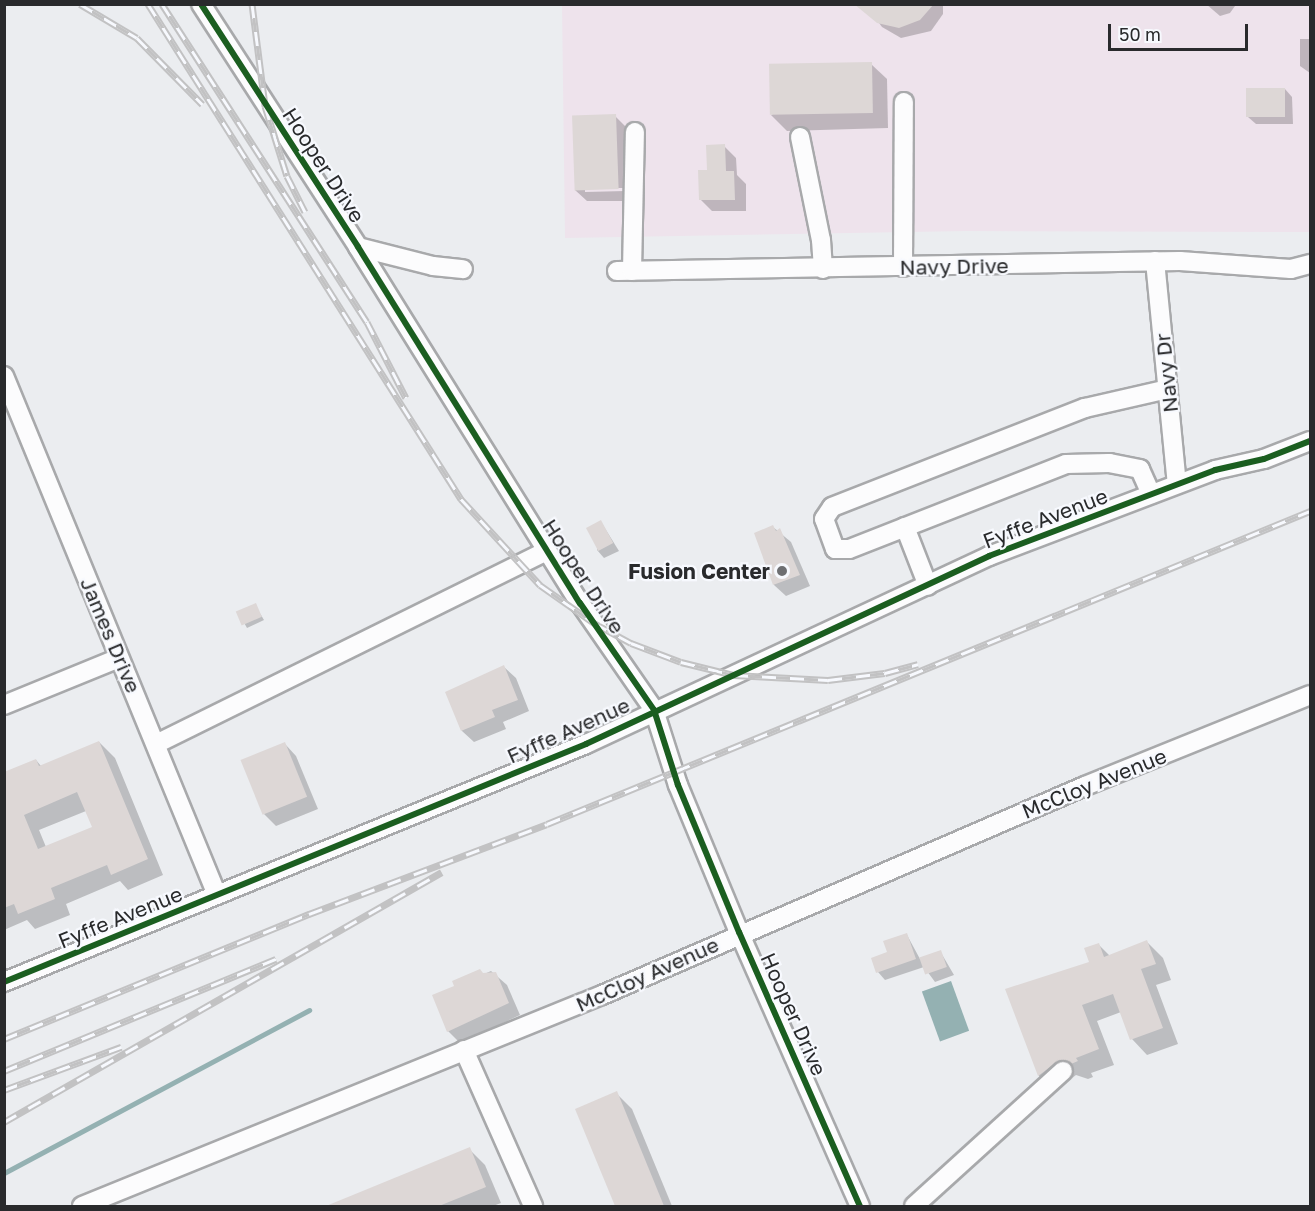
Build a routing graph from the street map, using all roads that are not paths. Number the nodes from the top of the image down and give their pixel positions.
1 (201, 4) edge
2 (904, 102) dead end
3 (635, 132) dead end
4 (800, 137) dead end
5 (358, 247) junction
6 (1155, 261) junction
7 (1311, 264) edge
8 (903, 267) junction
9 (463, 269) dead end
10 (823, 269) junction
11 (4, 376) edge
12 (1168, 389) junction
13 (1311, 441) edge
14 (1177, 484) junction
15 (1151, 494) junction
16 (905, 527) junction
17 (547, 551) junction
18 (928, 586) junction
19 (119, 658) junction
20 (1311, 695) edge
21 (4, 705) edge
22 (654, 710) junction
23 (156, 744) junction
24 (217, 895) junction
25 (739, 932) junction
26 (4, 982) edge
27 (464, 1050) junction
28 (1063, 1071) dead end
29 (82, 1206) edge
30 (532, 1206) edge
31 (860, 1206) edge
32 (914, 1206) edge

1 - 5 street, Hooper Drive
2 - 8 street
3 - 10 street, Navy Drive
4 - 10 street
5 - 9 street
5 - 17 street, Hooper Drive
6 - 7 street, Navy Drive
6 - 8 street, Navy Drive
6 - 12 street, Navy Dr
8 - 10 street, Navy Drive
11 - 19 street, James Drive
12 - 14 street, Navy Dr
12 - 16 street
13 - 14 street, Fyffe Avenue
14 - 15 street, Fyffe Avenue
15 - 16 street
15 - 18 street, Fyffe Avenue
16 - 18 street
17 - 22 street, Hooper Drive
17 - 23 street
18 - 22 street, Fyffe Avenue
19 - 21 street
19 - 23 street, James Drive
20 - 25 street, McCloy Avenue
22 - 24 street, Fyffe Avenue
22 - 25 street, Hooper Drive
23 - 24 street, James Drive
24 - 26 street, Fyffe Avenue
25 - 27 street, McCloy Avenue
25 - 31 street, Hooper Drive
27 - 29 street, McCloy Avenue
27 - 30 street
28 - 32 street

